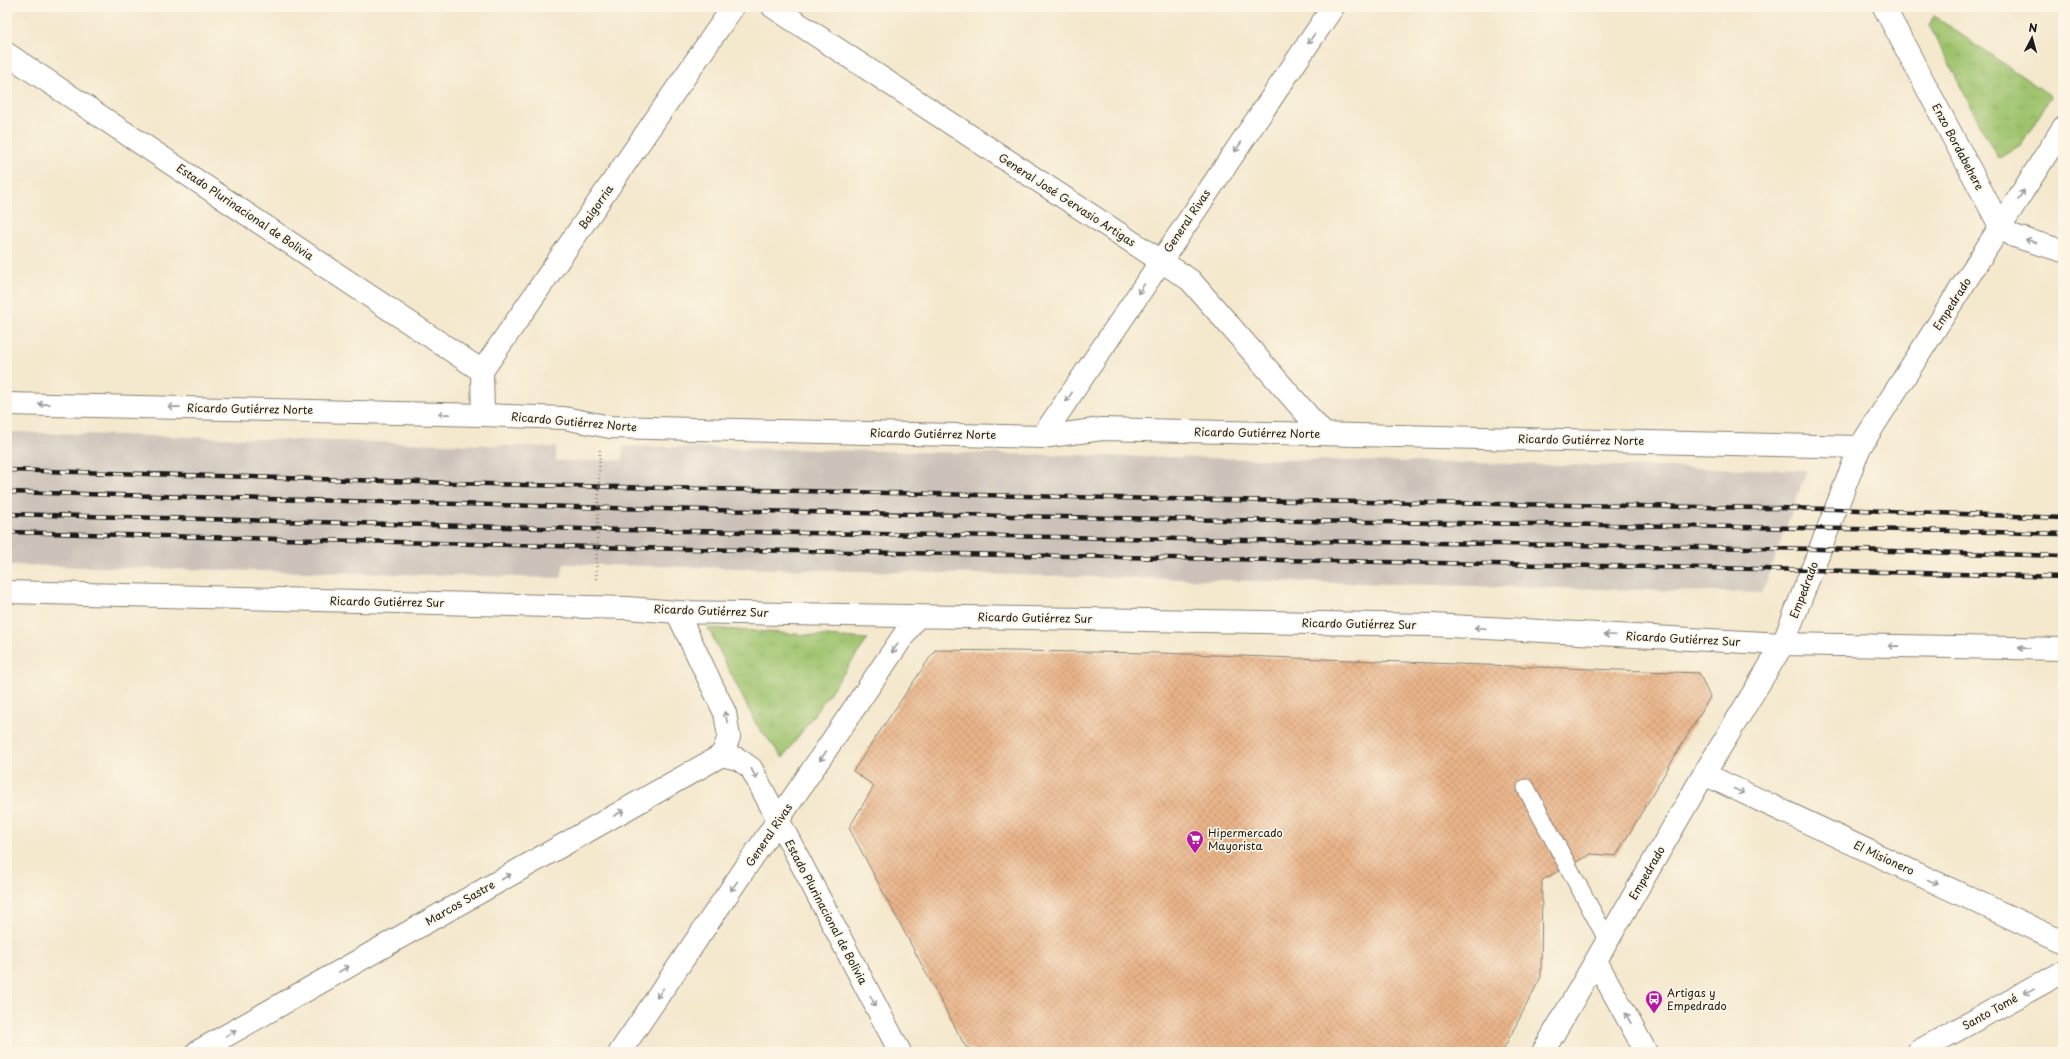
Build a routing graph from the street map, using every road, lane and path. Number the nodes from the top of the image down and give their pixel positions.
1 (733, 7) edge
2 (773, 7) edge
3 (1333, 7) edge
4 (1884, 7) edge
5 (7, 54) edge
6 (2063, 128) edge
7 (2001, 228) junction
8 (2063, 251) edge
9 (1160, 261) junction
10 (482, 371) junction
11 (7, 404) edge
12 (483, 414) junction
13 (1324, 434) junction
14 (1042, 437) junction
15 (1860, 447) junction
16 (600, 448) dead end
17 (596, 579) dead end
18 (7, 592) edge
19 (677, 612) junction
20 (917, 616) junction
21 (1783, 644) junction
22 (2063, 648) edge
23 (722, 755) junction
24 (1704, 774) junction
25 (1526, 788) dead end
26 (778, 822) junction
27 (1608, 941) junction
28 (2063, 942) edge
29 (1596, 961) junction
30 (2063, 972) edge
31 (197, 1052) edge
32 (620, 1052) edge
33 (900, 1052) edge
34 (1543, 1052) edge
35 (1646, 1052) edge
36 (1917, 1052) edge

1 - 10 street, Baigorria
2 - 9 street, General José Gervasio Artigas
3 -> 9 street, General Rivas
4 - 7 street, Enzo Bordabehere
5 - 10 street, Estado Plurinacional de Bolivia
7 -> 6 street, Empedrado
8 -> 7 street
7 - 15 street, Empedrado
9 - 13 street, General José Gervasio Artigas
9 -> 14 street, General Rivas
10 - 12 street
12 -> 11 street, Ricardo Gutiérrez Norte
12 - 14 street, Ricardo Gutiérrez Norte
13 - 14 street, Ricardo Gutiérrez Norte
13 - 15 street, Ricardo Gutiérrez Norte
15 - 21 street, Empedrado
16 - 17 path, bridge
18 - 19 street, Ricardo Gutiérrez Sur
19 - 20 street, Ricardo Gutiérrez Sur
23 -> 19 street
21 -> 20 street, Ricardo Gutiérrez Sur
20 -> 26 street, General Rivas
22 -> 21 street, Ricardo Gutiérrez Sur
21 - 24 street, Empedrado
23 -> 26 street, Estado Plurinacional de Bolivia
31 -> 23 street, Marcos Sastre
24 - 27 street, Empedrado
24 -> 28 street, El Misionero
25 - 27 lane
26 -> 32 street, General Rivas
26 -> 33 street, Estado Plurinacional de Bolivia
27 - 29 street, Empedrado
29 - 34 street, Empedrado
35 -> 29 street
30 -> 36 street, Santo Tomé

